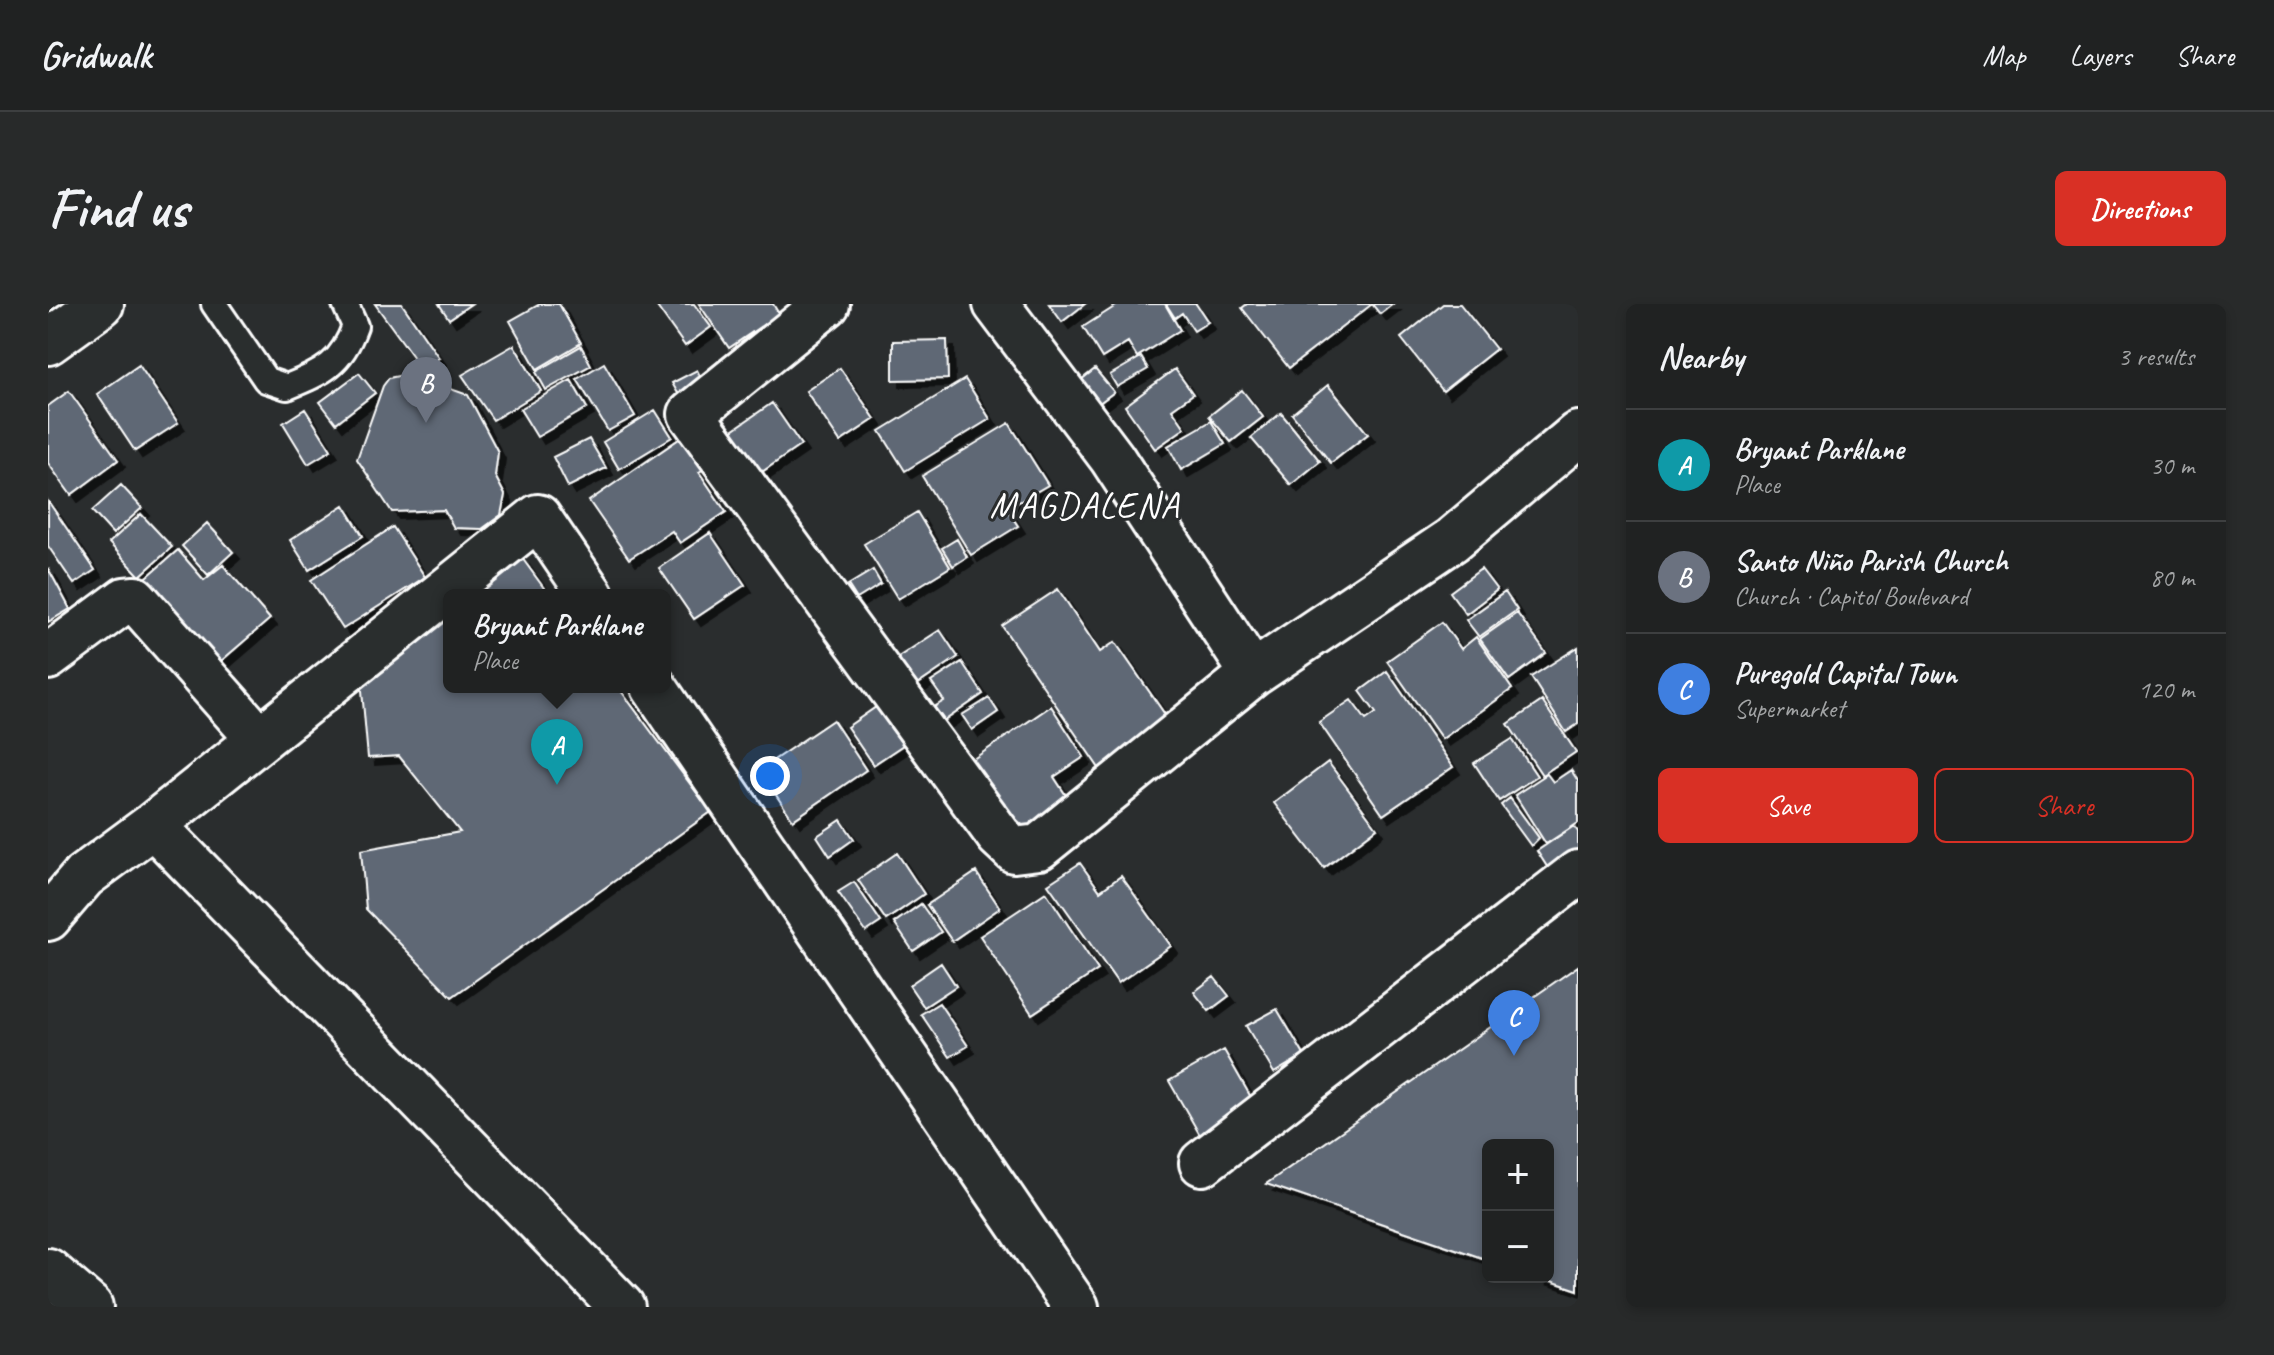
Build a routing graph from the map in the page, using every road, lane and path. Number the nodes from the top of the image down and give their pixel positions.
1 (101, 304) edge
2 (214, 304) edge
3 (345, 304) edge
4 (827, 304) edge
5 (996, 304) edge
6 (48, 342) edge
7 (1578, 434) edge
8 (448, 589) edge
9 (587, 589) edge
10 (443, 593) edge
11 (48, 657) edge
12 (1253, 674) junction
13 (658, 693) edge
14 (259, 739) junction
15 (153, 825) junction
16 (1578, 873) edge
17 (48, 918) edge
18 (1202, 1163) dead end
19 (48, 1271) edge
20 (90, 1307) edge
21 (622, 1307) edge
22 (1076, 1307) edge

1 - 6 street
2 - 3 lane
4 - 12 street
5 - 12 street
7 - 12 street
8 - 9 street
10 - 14 street
11 - 14 street
13 - 22 street
14 - 15 street
15 - 17 street
15 - 21 street
16 - 18 street
19 - 20 street

